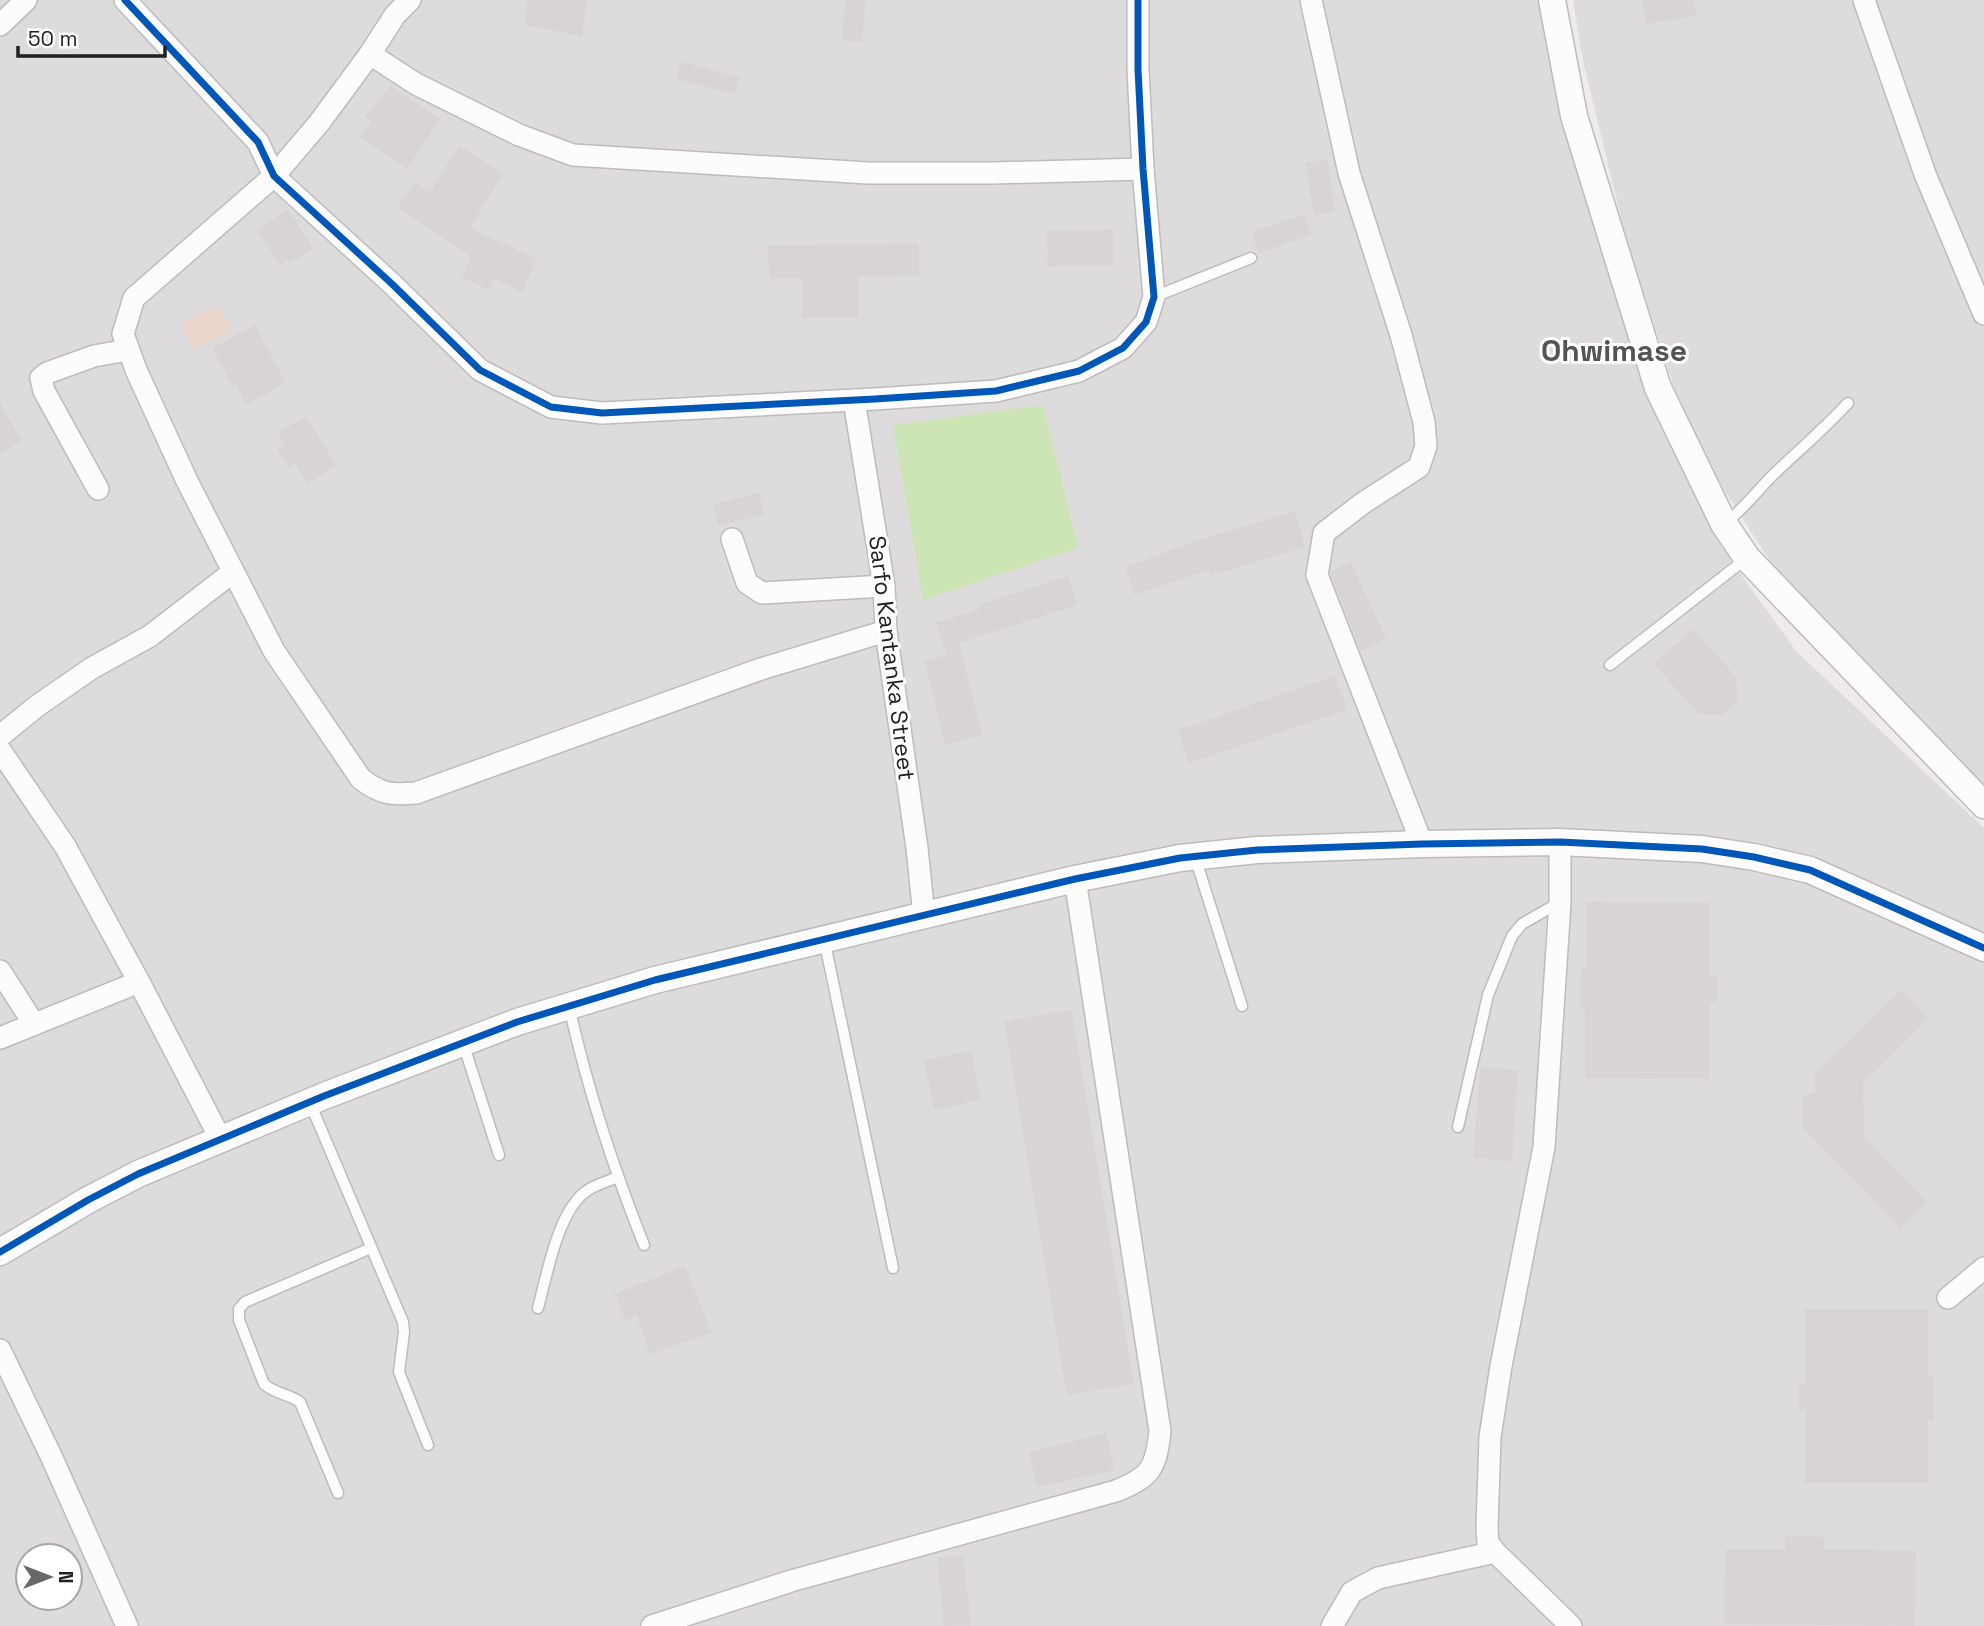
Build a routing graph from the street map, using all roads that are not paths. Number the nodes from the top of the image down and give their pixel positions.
1 (26, 0) edge
2 (125, 0) edge
3 (410, 0) edge
4 (1138, 0) edge
5 (1311, 0) edge
6 (1552, 0) edge
7 (1864, 0) edge
8 (0, 25) edge
9 (370, 54) junction
10 (1143, 169) junction
11 (274, 176) junction
12 (1251, 258) dead end
13 (1154, 297) junction
14 (1984, 314) edge
15 (128, 350) junction
16 (854, 400) junction
17 (1848, 403) dead end
18 (98, 489) dead end
19 (1724, 524) junction
20 (732, 539) dead end
21 (1747, 558) junction
22 (233, 572) junction
23 (884, 586) junction
24 (886, 631) junction
25 (1610, 665) dead end
26 (0, 736) edge
27 (0, 750) edge
28 (1984, 805) edge
29 (1560, 842) junction
30 (1422, 844) junction
31 (1195, 857) junction
32 (1075, 880) junction
33 (1560, 902) junction
34 (924, 916) junction
35 (824, 939) junction
36 (1984, 948) edge
37 (0, 971) edge
38 (139, 982) junction
39 (569, 1006) junction
40 (1242, 1006) dead end
41 (34, 1024) junction
42 (0, 1038) edge
43 (463, 1043) junction
44 (310, 1103) junction
45 (1458, 1127) dead end
46 (220, 1140) junction
47 (499, 1155) dead end
48 (618, 1177) junction
49 (644, 1245) dead end
50 (371, 1248) junction
51 (0, 1252) edge
52 (893, 1268) dead end
53 (1984, 1268) edge
54 (1948, 1298) dead end
55 (538, 1308) dead end
56 (0, 1350) edge
57 (429, 1445) dead end
58 (338, 1493) dead end
59 (1495, 1552) junction
60 (127, 1626) edge
61 (652, 1626) edge
62 (1332, 1626) edge
63 (1571, 1626) edge

1 - 8 street
2 - 11 street
3 - 9 street
4 - 10 street
5 - 30 street
6 - 19 street
7 - 14 street
9 - 10 street
9 - 11 street
10 - 13 street
11 - 15 street
11 - 16 street
12 - 13 lane
13 - 16 street
15 - 18 street
15 - 22 street
16 - 23 street, Sarfo Kantanka Street
17 - 19 lane
19 - 21 street
20 - 23 street
21 - 25 lane
21 - 28 street
22 - 24 street
22 - 26 street
23 - 24 street, Sarfo Kantanka Street
24 - 34 street, Sarfo Kantanka Street
27 - 38 street
29 - 30 street
29 - 33 street
29 - 36 street
30 - 31 street
31 - 32 street
31 - 40 lane
32 - 34 street
32 - 61 street
33 - 45 lane
33 - 59 street
34 - 35 street
35 - 39 street
35 - 52 lane
37 - 41 street
38 - 41 street
38 - 46 street
39 - 43 street
39 - 48 lane
41 - 42 street
43 - 44 street
43 - 47 lane
44 - 46 street
44 - 50 lane
46 - 51 street
48 - 49 lane
48 - 55 lane
50 - 57 lane
50 - 58 lane
53 - 54 street
56 - 60 street
59 - 62 street
59 - 63 street

